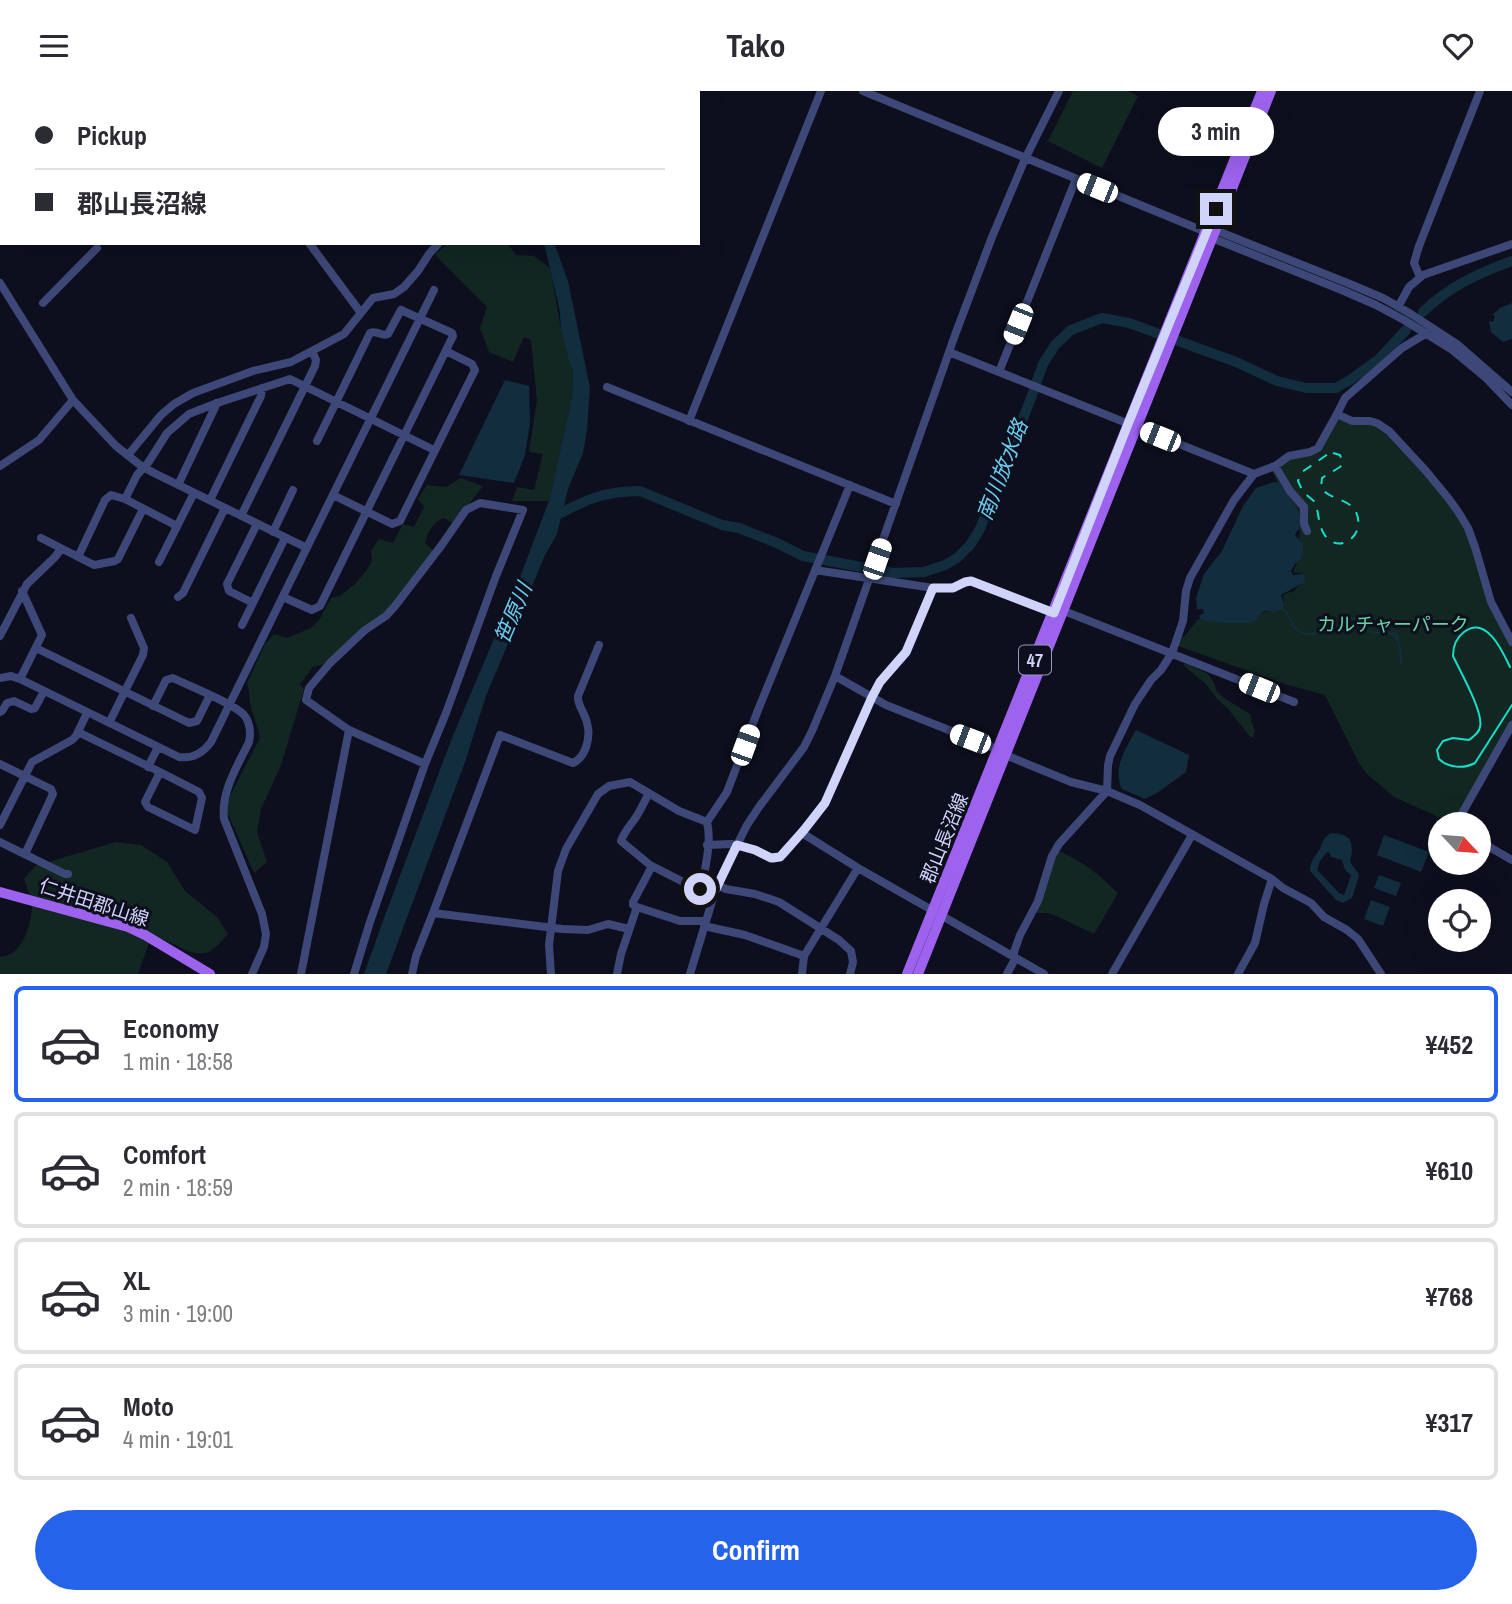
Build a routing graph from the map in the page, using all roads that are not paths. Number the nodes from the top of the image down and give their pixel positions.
1 (821, 91) edge
2 (863, 91) edge
3 (1059, 91) edge
4 (1262, 91) edge
5 (1271, 91) edge
6 (1480, 91) edge
7 (1025, 159) junction
8 (1076, 180) junction
9 (1211, 233) junction
10 (1512, 244) edge
11 (310, 245) edge
12 (438, 245) edge
13 (97, 248) dead end
14 (1420, 277) junction
15 (0, 283) edge
16 (434, 290) dead end
17 (43, 303) dead end
18 (1398, 307) junction
19 (361, 313) junction
20 (1408, 317) junction
21 (420, 318) junction
22 (1424, 328) junction
23 (312, 351) junction
24 (446, 351) junction
25 (949, 352) junction
26 (999, 372) junction
27 (305, 386) junction
28 (607, 387) dead end
29 (262, 388) junction
30 (1512, 392) edge
31 (73, 400) junction
32 (336, 402) junction
33 (217, 403) junction
34 (1512, 405) edge
35 (1337, 414) junction
36 (371, 418) junction
37 (689, 421) junction
38 (1132, 426) junction
39 (404, 435) junction
40 (317, 441) dead end
41 (434, 450) junction
42 (128, 455) junction
43 (0, 466) edge
44 (1275, 466) junction
45 (144, 467) junction
46 (1254, 474) junction
47 (178, 485) junction
48 (850, 485) junction
49 (293, 490) dead end
50 (194, 493) junction
51 (333, 495) junction
52 (125, 499) junction
53 (209, 500) junction
54 (896, 504) junction
55 (225, 508) junction
56 (144, 509) junction
57 (366, 512) junction
58 (241, 516) junction
59 (257, 524) junction
60 (177, 526) junction
61 (1307, 531) dead end
62 (272, 532) junction
63 (41, 538) dead end
64 (285, 538) junction
65 (307, 548) junction
66 (61, 549) junction
67 (78, 557) junction
68 (159, 562) dead end
69 (815, 571) junction
70 (870, 578) junction
71 (933, 588) junction
72 (22, 591) junction
73 (178, 597) dead end
74 (283, 597) junction
75 (253, 603) junction
76 (1058, 611) junction
77 (131, 618) dead end
78 (242, 625) dead end
79 (0, 634) edge
80 (1512, 642) edge
81 (599, 645) dead end
82 (36, 648) junction
83 (1172, 653) junction
84 (835, 676) junction
85 (0, 678) edge
86 (20, 679) junction
87 (44, 691) junction
88 (124, 692) junction
89 (210, 695) junction
90 (872, 697) junction
91 (1294, 702) dead end
92 (229, 705) junction
93 (153, 706) junction
94 (0, 712) edge
95 (87, 713) junction
96 (108, 723) junction
97 (1512, 725) edge
98 (349, 730) junction
99 (78, 732) junction
100 (158, 747) junction
101 (1001, 752) junction
102 (0, 764) edge
103 (425, 764) junction
104 (148, 767) junction
105 (160, 772) junction
106 (24, 776) junction
107 (1107, 791) junction
108 (649, 793) junction
109 (1463, 812) edge
110 (707, 822) junction
111 (0, 825) edge
112 (802, 833) junction
113 (1192, 835) junction
114 (0, 842) edge
115 (707, 845) junction
116 (737, 845) junction
117 (1491, 848) edge
118 (25, 854) junction
119 (1512, 860) edge
120 (652, 866) junction
121 (858, 868) junction
122 (68, 874) dead end
123 (1274, 881) junction
124 (702, 888) junction
125 (715, 889) junction
126 (0, 891) edge
127 (637, 907) junction
128 (433, 913) junction
129 (937, 913) junction
130 (704, 924) junction
131 (551, 927) junction
132 (821, 928) junction
133 (629, 929) junction
134 (804, 955) junction
135 (1015, 957) junction
136 (210, 974) edge
137 (252, 974) edge
138 (302, 974) edge
139 (354, 974) edge
140 (412, 974) edge
141 (551, 974) edge
142 (617, 974) edge
143 (690, 974) edge
144 (802, 974) edge
145 (850, 974) edge
146 (907, 974) edge
147 (918, 974) edge
148 (1007, 974) edge
149 (1044, 974) edge
150 (1112, 974) edge
151 (1238, 974) edge
152 (1381, 974) edge

1 - 37 street
2 - 7 street
3 - 7 street
4 - 9 main road, 郡山長沼線 / 47
5 - 9 main road, 郡山長沼線 / 47
6 - 14 street
7 - 8 street
7 - 25 street
8 - 9 street
8 - 26 street
9 - 18 street
9 - 20 street
9 - 38 main road, 郡山長沼線 / 47
10 - 14 street
11 - 19 street
12 - 19 street
13 - 17 street
14 - 18 street
15 - 31 street
16 - 21 street
18 - 20 street
19 - 23 street
20 - 22 street
21 - 24 street
21 - 32 street
21 - 36 street
22 - 30 street
22 - 34 street
22 - 35 street
23 - 27 street
23 - 42 street
24 - 39 street
24 - 41 street
25 - 26 street
25 - 54 street
26 - 38 street
27 - 29 street
27 - 32 street
27 - 58 street
28 - 37 street
29 - 33 street
29 - 53 street
31 - 42 street
31 - 43 street
32 - 36 street
32 - 40 street
33 - 45 street
33 - 47 street
35 - 44 street
35 - 80 street
36 - 39 street
36 - 51 street
37 - 48 street
38 - 46 street
38 - 76 main road, 郡山長沼線 / 47
39 - 41 street
39 - 57 street
41 - 57 street
42 - 45 street
44 - 46 street
44 - 61 street
45 - 47 street
45 - 52 street
46 - 83 street
47 - 50 street
48 - 54 street
48 - 69 street
49 - 62 street
50 - 53 street
50 - 60 street
51 - 57 street
51 - 65 street
52 - 56 street
52 - 67 street
53 - 55 street
54 - 70 street
55 - 58 street
55 - 73 street
56 - 60 street
56 - 67 street
57 - 74 street
58 - 59 street
59 - 62 street
59 - 75 street
60 - 68 street
62 - 64 street
63 - 66 street
64 - 65 street
64 - 75 street
65 - 74 street
66 - 67 street
66 - 72 street
69 - 70 street
69 - 110 street
70 - 71 street
70 - 84 street
71 - 76 street
71 - 90 street
72 - 79 street
72 - 82 street
74 - 92 street
75 - 78 street
76 - 83 street
76 - 101 main road, 郡山長沼線 / 47
77 - 88 street
81 - 128 street
82 - 86 street
82 - 88 street
83 - 91 street
83 - 107 street
84 - 90 street
84 - 116 street
85 - 86 street
86 - 87 street
87 - 94 street
87 - 95 street
88 - 93 street
88 - 96 street
89 - 92 street
89 - 93 street
89 - 93 street
90 - 101 street
90 - 112 street
92 - 100 street
92 - 137 street
95 - 96 street
95 - 99 street
96 - 100 street
97 - 109 street
98 - 103 street
98 - 103 street
98 - 138 street
99 - 104 street
99 - 106 street
100 - 104 street
101 - 107 street
101 - 129 main road, 郡山長沼線 / 47
102 - 106 street
103 - 139 street
104 - 105 street
105 - 105 street
106 - 111 street
106 - 118 street
107 - 113 street
107 - 135 street
108 - 110 street
108 - 120 street
108 - 131 street
110 - 115 street
112 - 116 street
112 - 121 street
113 - 123 street
113 - 150 street
114 - 118 street
115 - 116 street
115 - 124 street
116 - 125 street
117 - 119 street
118 - 122 street
120 - 124 street
120 - 127 street
121 - 129 street
121 - 132 street
123 - 151 street
123 - 152 street
124 - 125 street
125 - 130 street
125 - 132 street
126 - 136 main road, 仁井田郡山線
127 - 130 street
127 - 133 street
128 - 131 street
128 - 140 street
129 - 135 street
129 - 146 main road, 郡山長沼線 / 47
129 - 147 main road, 郡山長沼線 / 47
130 - 134 street
130 - 143 street
131 - 133 street
131 - 141 street
132 - 134 street
132 - 145 street
133 - 142 street
134 - 144 street
135 - 148 street
135 - 149 street

